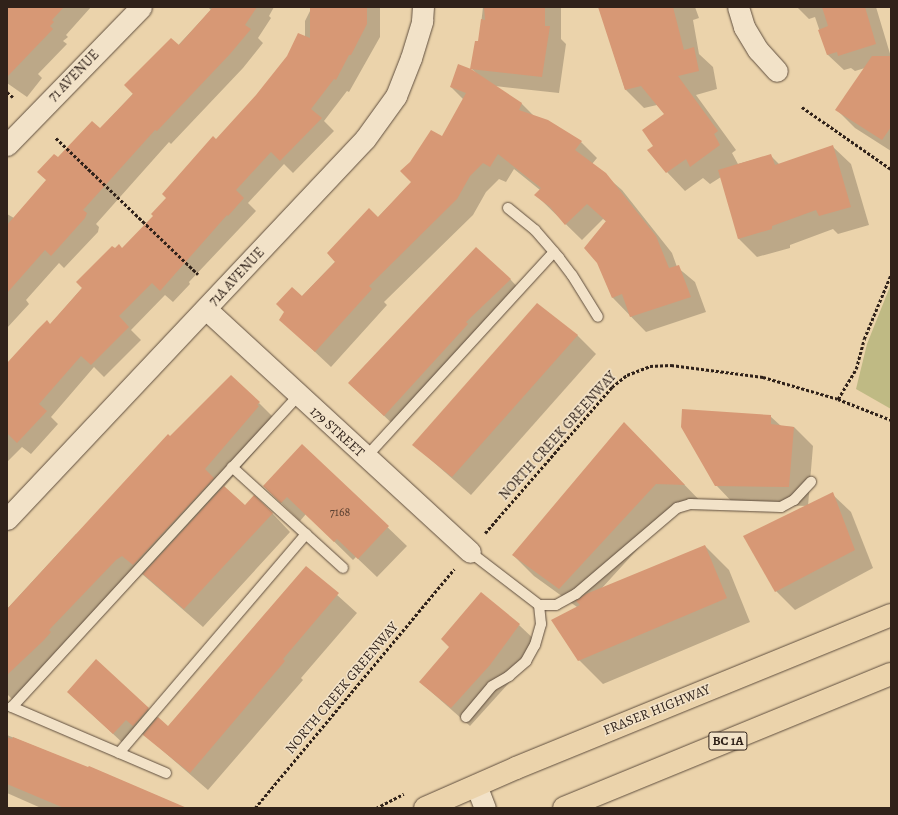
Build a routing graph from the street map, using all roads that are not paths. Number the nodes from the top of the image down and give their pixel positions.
1 (141, 7) edge
2 (424, 7) edge
3 (738, 7) edge
4 (777, 71) dead end
5 (7, 145) edge
6 (508, 208) dead end
7 (554, 252) junction
8 (207, 310) junction
9 (598, 317) dead end
10 (298, 396) junction
11 (366, 457) junction
12 (232, 467) junction
13 (811, 482) dead end
14 (7, 519) edge
15 (306, 534) junction
16 (476, 544) joint
17 (343, 568) dead end
18 (539, 605) junction
19 (891, 615) edge
20 (891, 674) edge
21 (9, 706) edge
22 (466, 717) dead end
23 (119, 753) junction
24 (166, 773) dead end
25 (476, 785) junction
26 (605, 792) junction
27 (425, 808) edge
28 (485, 808) edge
29 (564, 808) edge
30 (589, 808) edge

1 - 5 street, 71 AVENUE
2 - 8 street, 71A AVENUE
3 - 4 street
6 - 7 lane
7 - 9 lane
7 - 11 lane
8 - 10 street, 179 STREET
8 - 14 street, 71A AVENUE
10 - 11 street, 179 STREET
10 - 12 lane
11 - 16 street, 179 STREET
12 - 15 lane
12 - 21 lane
13 - 18 lane
15 - 17 lane
15 - 23 lane
16 - 18 lane
18 - 22 lane
19 - 25 main road, FRASER HIGHWAY
20 - 26 main road, BC 1A
21 - 23 lane
23 - 24 lane
25 - 27 main road, FRASER HIGHWAY
25 - 28 street
26 - 29 main road, BC 1A
26 - 30 street

